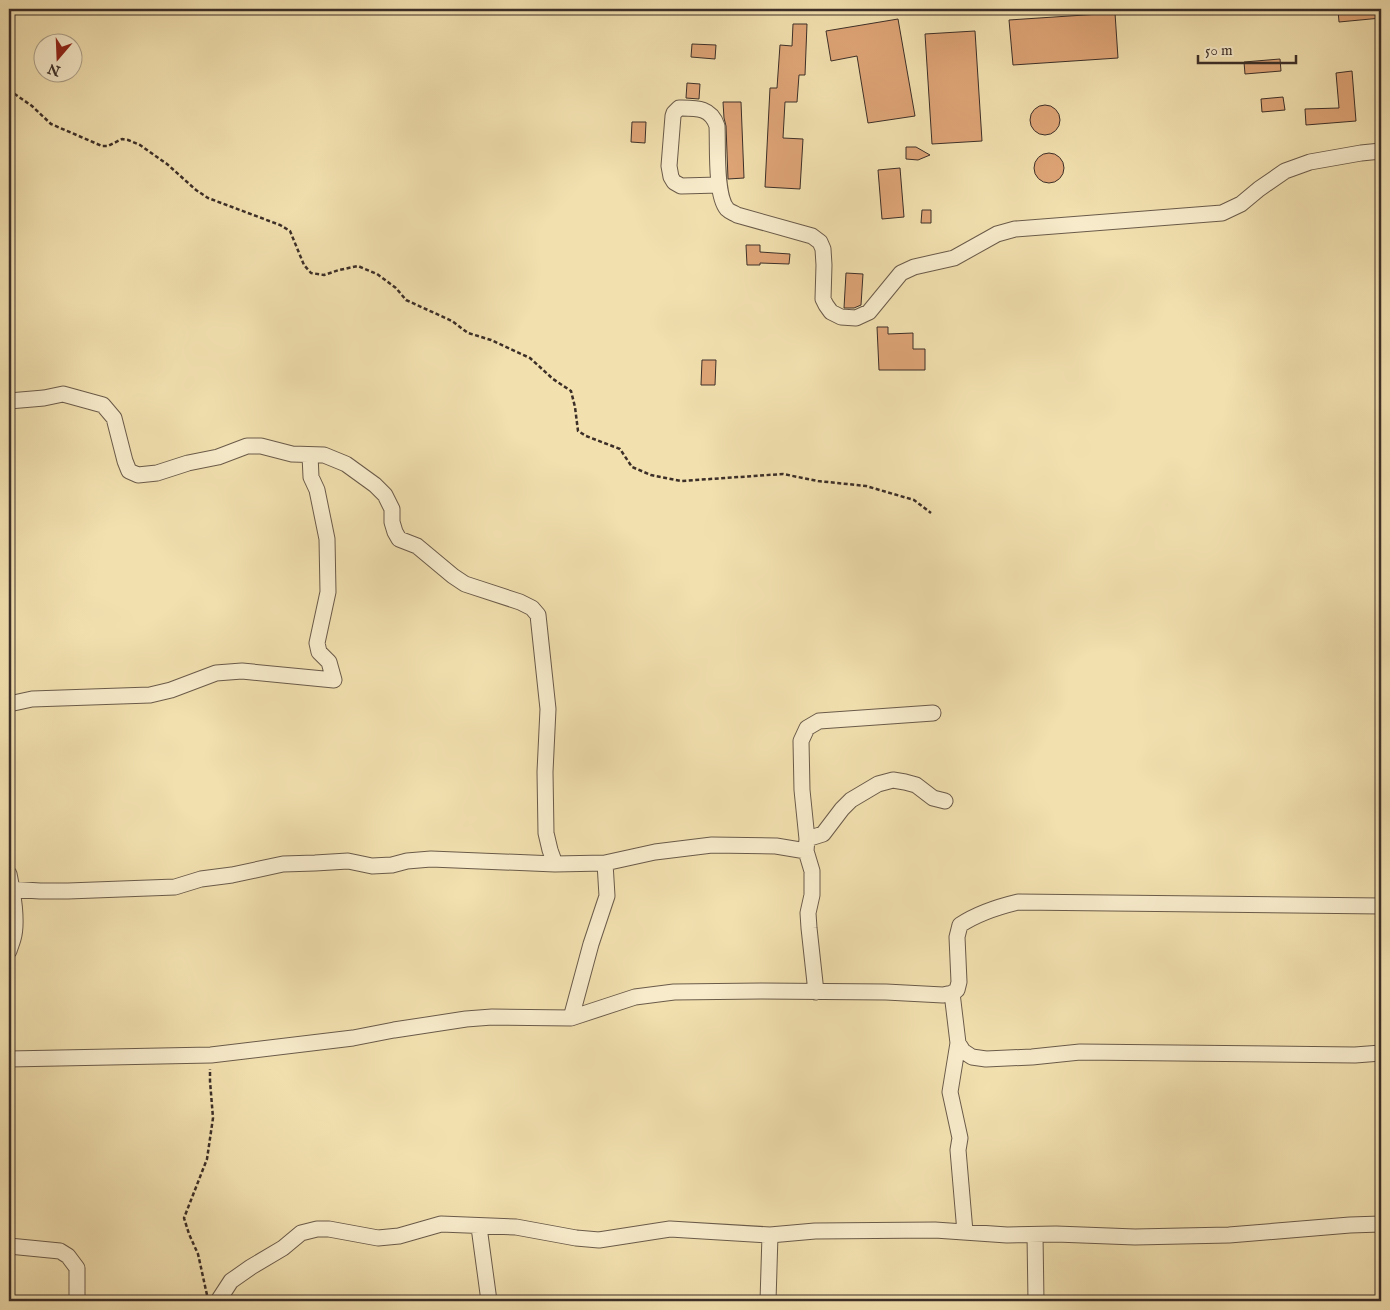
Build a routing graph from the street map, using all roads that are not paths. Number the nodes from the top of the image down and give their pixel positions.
1 (1381, 151) edge
2 (719, 185) junction
3 (9, 401) edge
4 (310, 454) junction
5 (9, 704) edge
6 (933, 713) dead end
7 (946, 801) dead end
8 (807, 845) junction
9 (605, 863) junction
10 (555, 864) junction
11 (9, 874) edge
12 (11, 889) edge
13 (1381, 906) edge
14 (9, 951) edge
15 (816, 992) junction
16 (952, 994) junction
17 (571, 1018) junction
18 (958, 1043) junction
19 (1381, 1053) edge
20 (9, 1059) edge
21 (1381, 1224) edge
22 (479, 1226) junction
23 (965, 1232) junction
24 (1035, 1234) junction
25 (770, 1235) junction
26 (9, 1246) edge
27 (77, 1301) edge
28 (218, 1301) edge
29 (489, 1301) edge
30 (768, 1301) edge
31 (1036, 1301) edge

1 - 2 street
2 - 2 street
3 - 4 street
4 - 5 street
4 - 10 street
6 - 8 street
7 - 8 street
8 - 9 street
8 - 15 street
9 - 10 street
9 - 17 street
10 - 12 street
11 - 12 street
12 - 14 street
13 - 16 street
15 - 16 street
15 - 17 street
16 - 18 street
17 - 20 street
18 - 19 street
18 - 23 street
21 - 24 street
22 - 25 street
22 - 28 street
22 - 29 street
23 - 24 street
23 - 25 street
24 - 31 street
25 - 30 street
26 - 27 street

